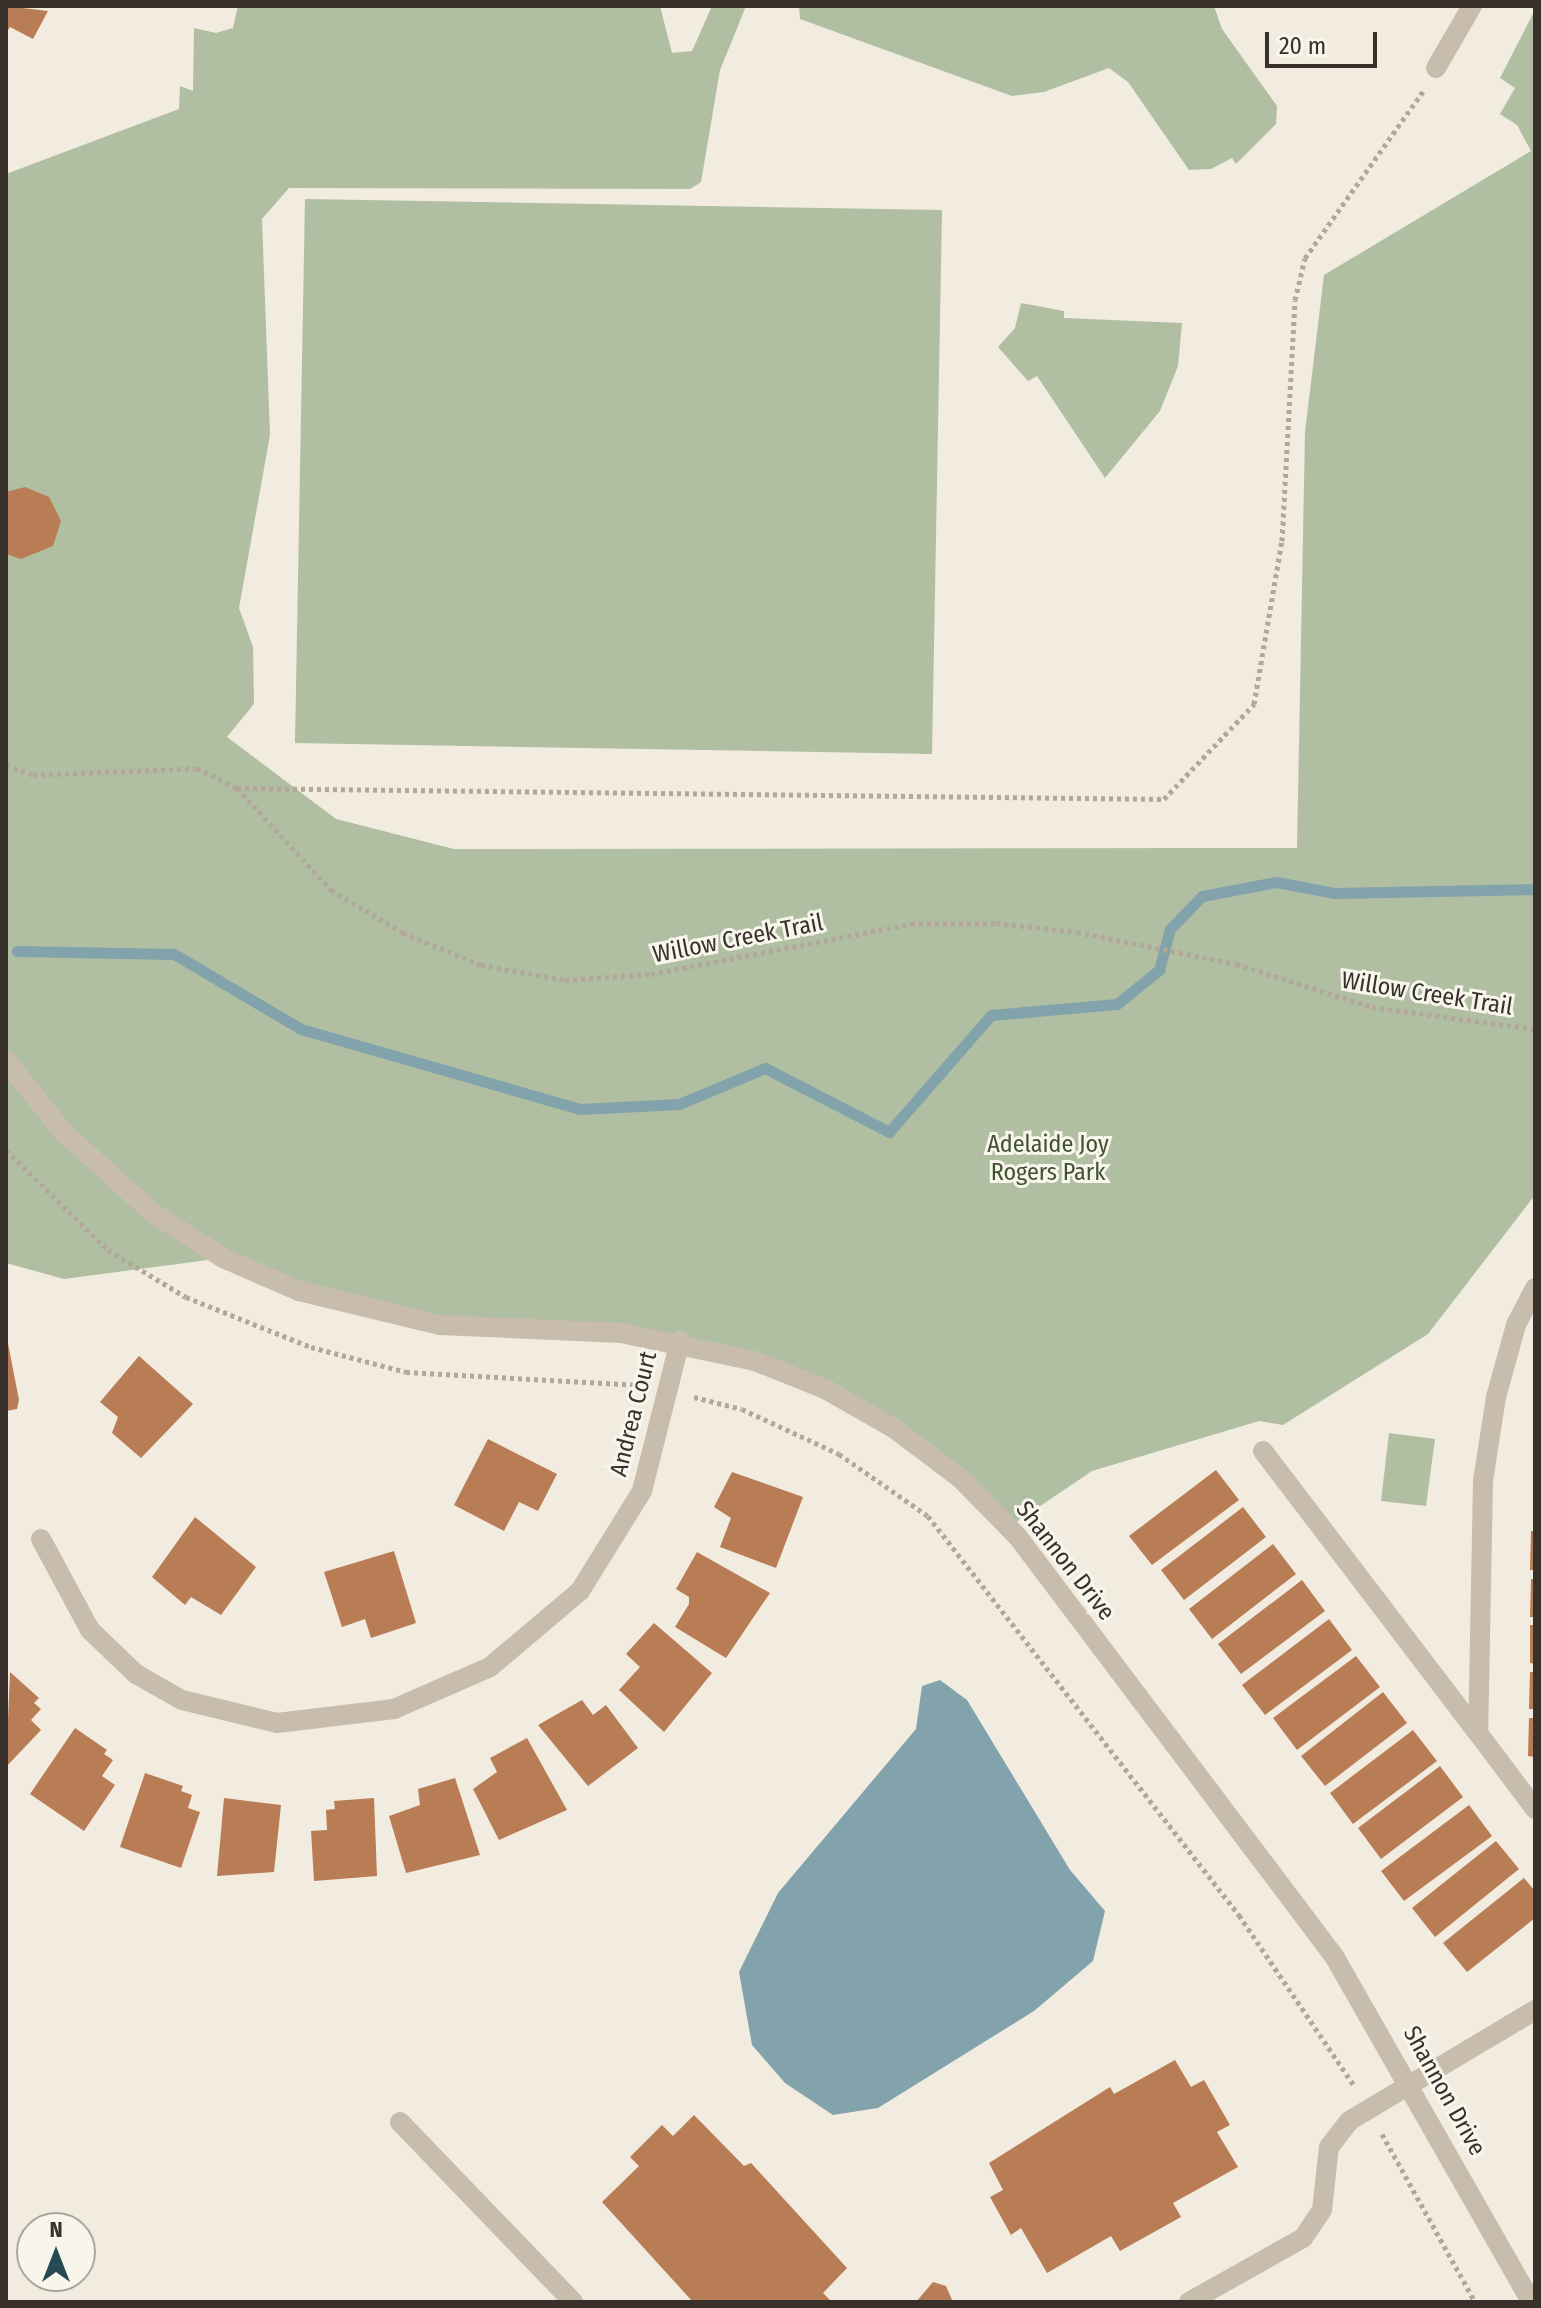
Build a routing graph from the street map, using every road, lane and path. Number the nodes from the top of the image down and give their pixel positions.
1 (1472, 6) edge
2 (1436, 68) joint
3 (6, 765) edge
4 (237, 788) junction
5 (1535, 1029) edge
6 (6, 1060) edge
7 (6, 1150) edge
8 (1535, 1288) edge
9 (680, 1341) junction
10 (670, 1391) junction
11 (1263, 1451) dead end
12 (41, 1539) dead end
13 (1478, 1733) junction
14 (1535, 1809) edge
15 (1535, 2010) edge
16 (1408, 2081) junction
17 (1370, 2111) junction
18 (400, 2122) dead end
19 (573, 2302) edge
20 (1189, 2302) edge
21 (1475, 2302) edge
22 (1531, 2302) edge

1 - 2 street
2 - 4 path
3 - 4 path, Willow Creek Trail
4 - 5 path, Willow Creek Trail
6 - 9 street, Shannon Drive
7 - 10 path
8 - 13 street
9 - 10 street, Andrea Court
9 - 16 street, Shannon Drive
10 - 12 street, Andrea Court
10 - 17 path
11 - 13 street
13 - 14 street
15 - 16 street
16 - 17 street
16 - 22 street, Shannon Drive
17 - 20 street
17 - 21 path
18 - 19 street

